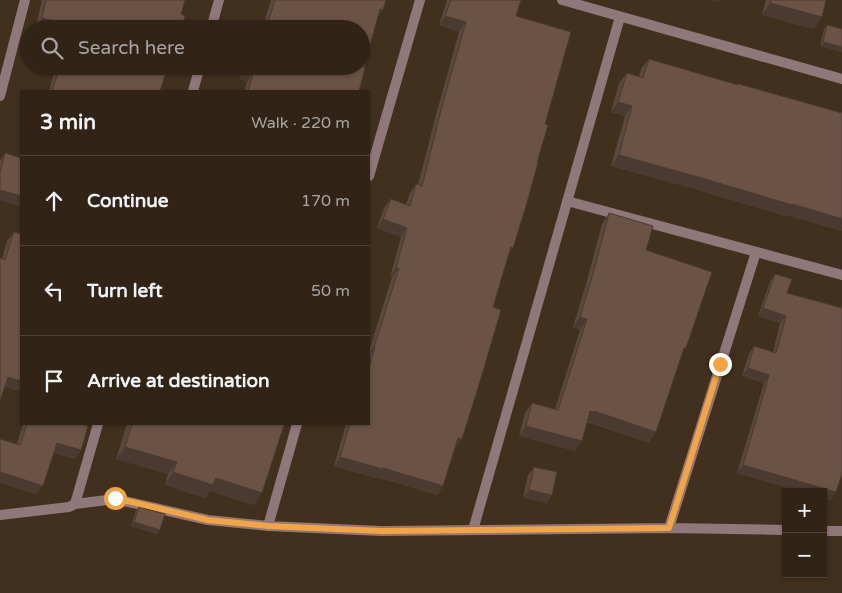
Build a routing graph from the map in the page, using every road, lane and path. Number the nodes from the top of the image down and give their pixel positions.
1 (25, 0) edge
2 (219, 0) edge
3 (420, 0) edge
4 (562, 0) edge
5 (620, 17) junction
6 (213, 20) edge
7 (197, 75) edge
8 (842, 79) edge
9 (193, 90) edge
10 (0, 96) edge
11 (370, 173) edge
12 (567, 201) junction
13 (756, 252) junction
14 (842, 275) edge
15 (98, 425) edge
16 (297, 425) edge
17 (75, 504) junction
18 (0, 515) edge
19 (268, 526) junction
20 (669, 528) junction
21 (473, 530) junction
22 (782, 530) edge
23 (827, 530) edge
24 (842, 531) edge

1 - 10 street
2 - 6 street
3 - 11 street
4 - 5 street
5 - 8 street
5 - 12 street
7 - 9 street
12 - 13 street
12 - 21 street
13 - 14 street
13 - 20 street
15 - 17 street
16 - 19 street
17 - 18 street
17 - 19 street
19 - 21 street
20 - 21 street
20 - 22 street
23 - 24 street

